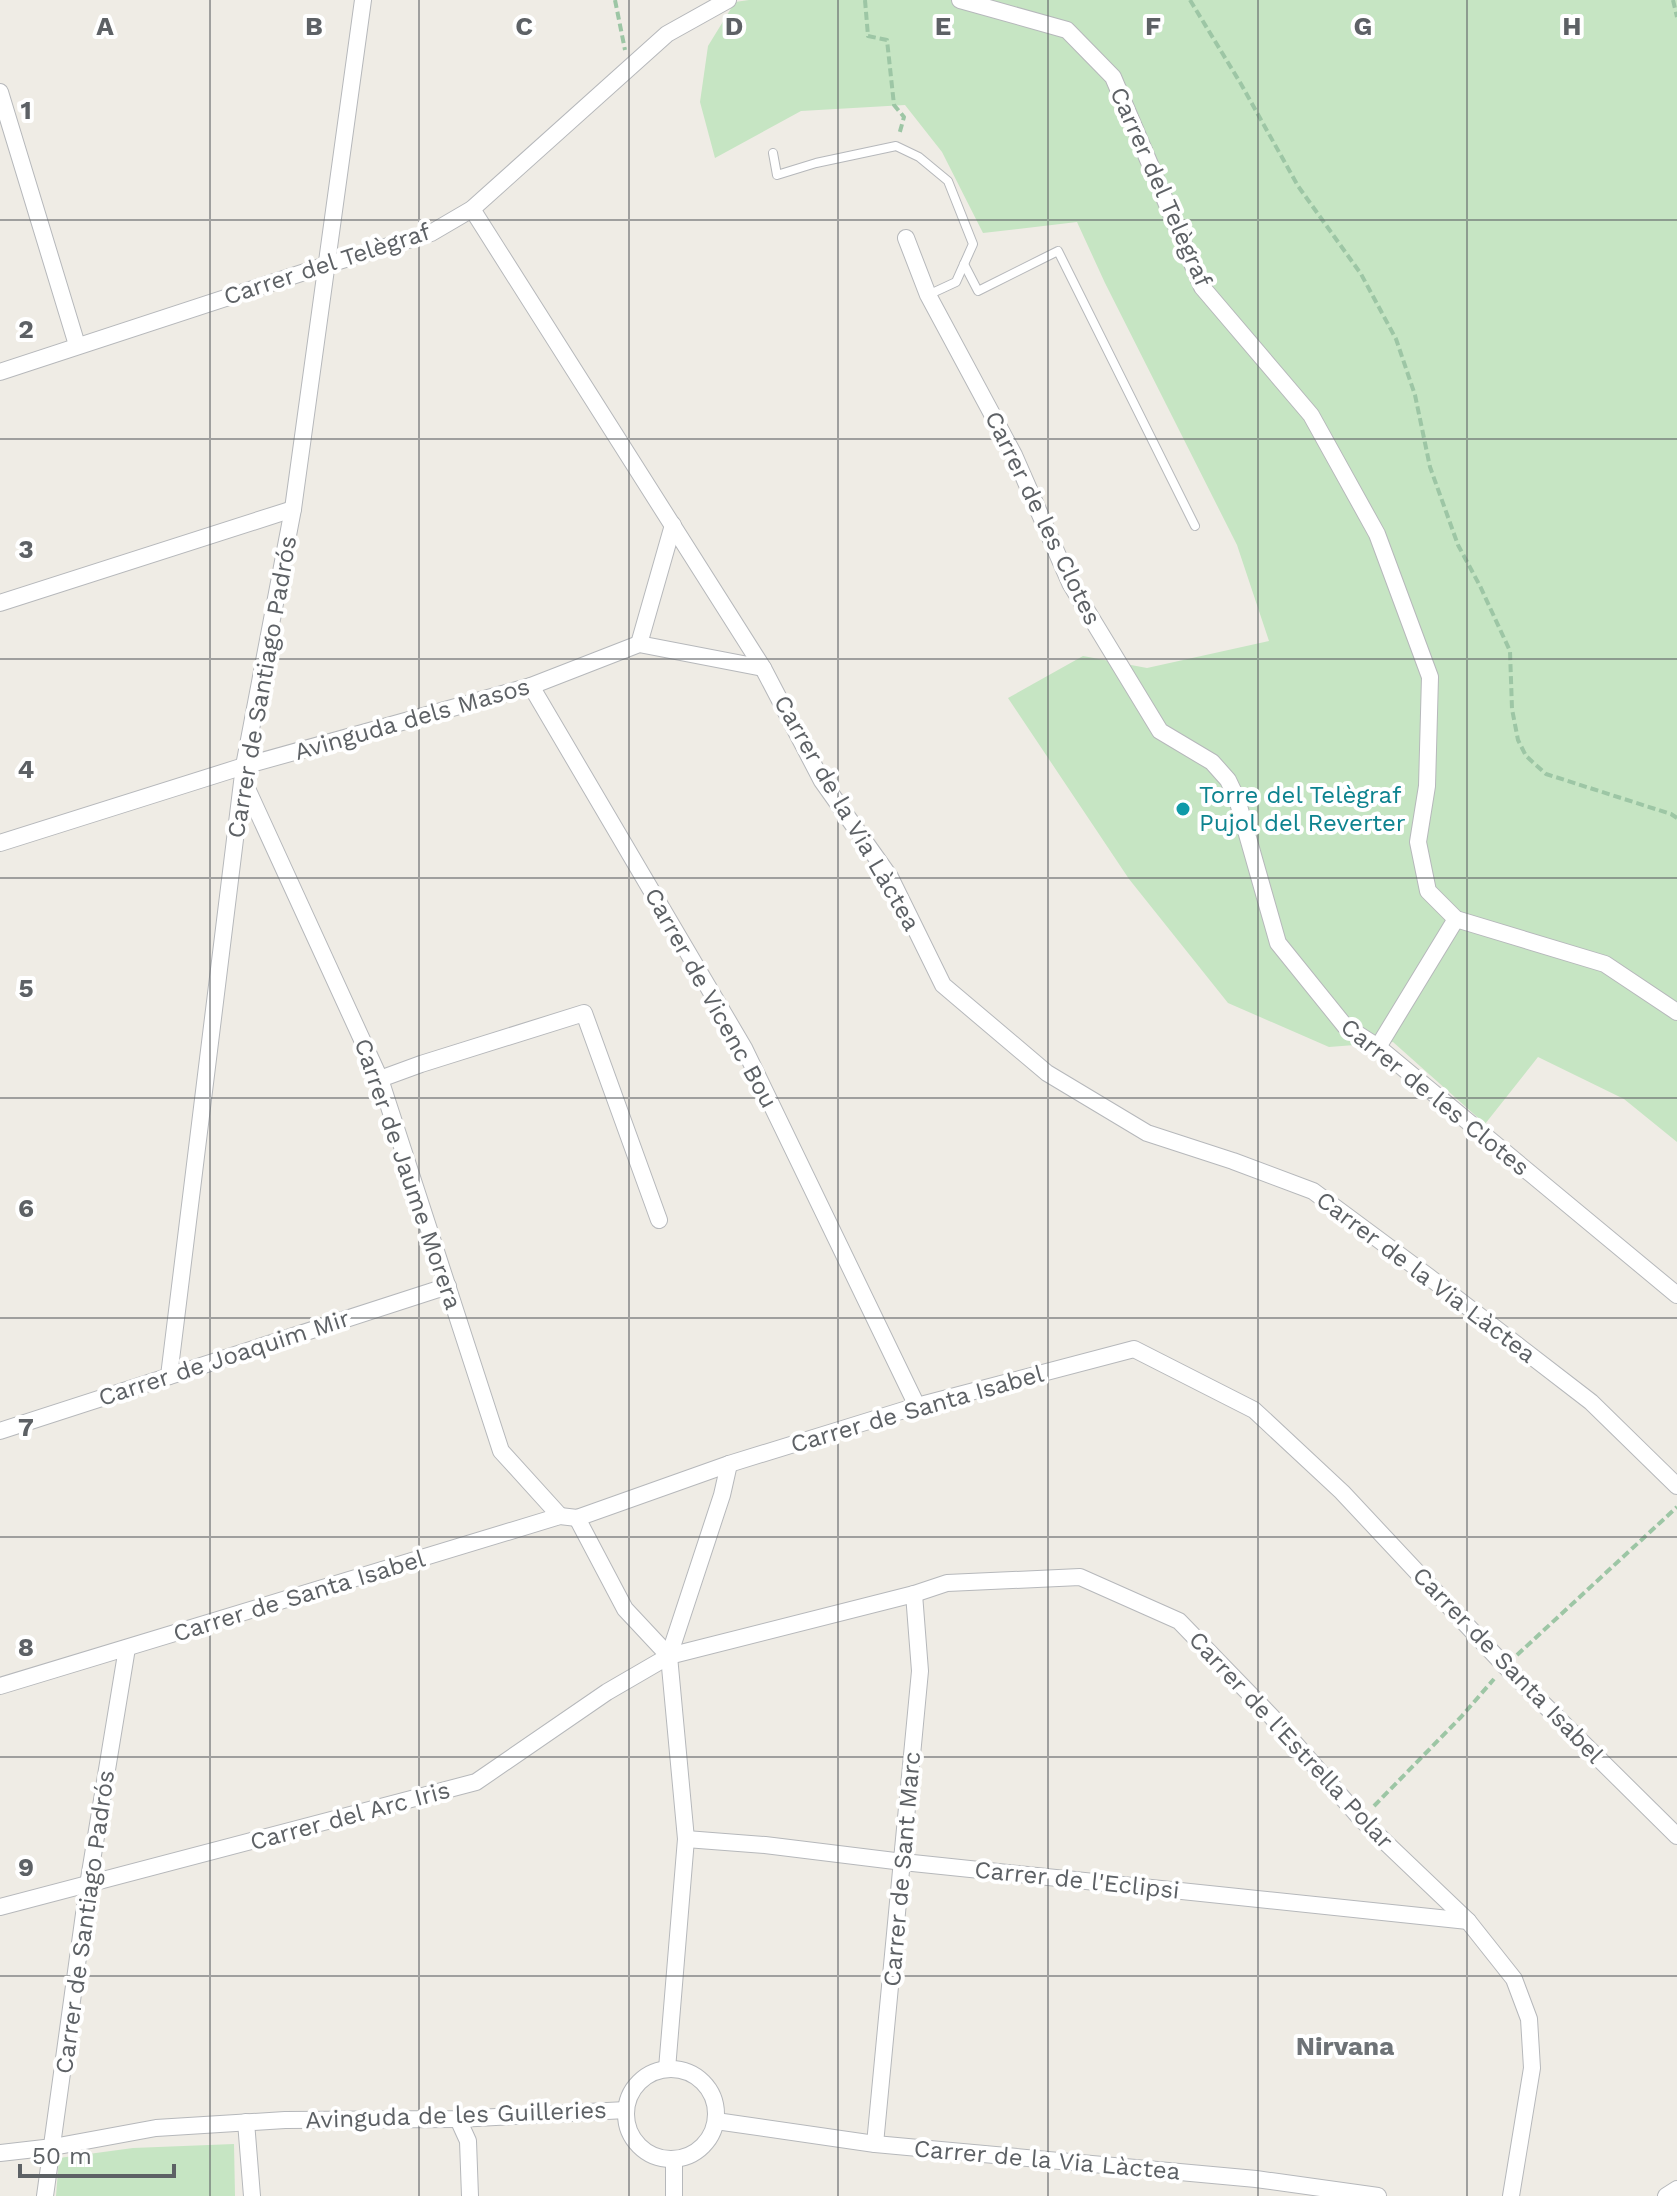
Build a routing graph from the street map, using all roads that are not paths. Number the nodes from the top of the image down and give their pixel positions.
1 (363, 0) edge
2 (728, 0) edge
3 (960, 0) edge
4 (0, 92) edge
5 (6, 132) edge
6 (773, 153) dead end
7 (472, 209) junction
8 (906, 238) dead end
9 (964, 264) junction
10 (326, 265) junction
11 (928, 295) junction
12 (77, 345) junction
13 (0, 372) edge
14 (293, 509) junction
15 (673, 525) junction
16 (1195, 526) dead end
17 (0, 603) edge
18 (639, 644) junction
19 (763, 668) junction
20 (531, 686) junction
21 (243, 773) junction
22 (0, 843) edge
23 (1456, 919) junction
24 (1677, 1012) edge
25 (1378, 1047) junction
26 (380, 1079) junction
27 (659, 1220) dead end
28 (448, 1286) junction
29 (1677, 1295) edge
30 (169, 1376) junction
31 (917, 1406) junction
32 (0, 1431) edge
33 (729, 1464) junction
34 (1677, 1486) edge
35 (569, 1517) junction
36 (914, 1594) junction
37 (127, 1648) junction
38 (669, 1656) junction
39 (0, 1686) edge
40 (1677, 1836) edge
41 (686, 1839) junction
42 (903, 1862) junction
43 (88, 1885) junction
44 (0, 1907) edge
45 (1468, 1921) junction
46 (667, 2069) junction
47 (626, 2110) junction
48 (458, 2119) junction
49 (716, 2121) junction
50 (246, 2122) junction
51 (875, 2144) junction
52 (53, 2147) junction
53 (0, 2153) edge
54 (674, 2160) junction
55 (1677, 2189) edge
56 (45, 2196) edge
57 (252, 2196) edge
58 (470, 2196) edge
59 (674, 2196) edge
60 (1378, 2196) edge
61 (1511, 2196) edge
62 (1666, 2196) edge

1 - 10 street, Carrer de Santiago Padrós
2 - 7 street, Carrer del Telègraf
3 - 23 street, Carrer del Telègraf
4 - 5 street
5 - 12 street
6 - 9 lane
7 - 10 street, Carrer del Telègraf
7 - 15 street, Carrer de la Via Làctea
8 - 11 street, Carrer de les Clotes
9 - 11 lane
9 - 16 lane
10 - 12 street, Carrer del Telègraf
10 - 14 street, Carrer de Santiago Padrós
11 - 25 street, Carrer de les Clotes
12 - 13 street, Carrer del Telègraf
14 - 17 street
14 - 21 street, Carrer de Santiago Padrós
15 - 18 street
15 - 19 street, Carrer de la Via Làctea
18 - 19 street
18 - 20 street, Avinguda dels Masos
19 - 34 street, Carrer de la Via Làctea
20 - 21 street, Avinguda dels Masos
20 - 31 street, Carrer de Vicenc Bou
21 - 22 street, Avinguda dels Masos
21 - 26 street, Carrer de Jaume Morera
21 - 30 street, Carrer de Santiago Padrós
23 - 24 street
23 - 25 street
25 - 29 street, Carrer de les Clotes
26 - 27 street
26 - 28 street, Carrer de Jaume Morera
28 - 30 street, Carrer de Joaquim Mir
28 - 35 street, Carrer de Jaume Morera
30 - 32 street, Carrer de Joaquim Mir
31 - 33 street, Carrer de Santa Isabel
31 - 40 street, Carrer de Santa Isabel
33 - 35 street, Carrer de Santa Isabel
33 - 38 street
35 - 37 street, Carrer de Santa Isabel
35 - 38 street, Carrer de Jaume Morera
36 - 38 street, Carrer de l'Estrella Polar
36 - 42 street, Carrer de Sant Marc
36 - 45 street, Carrer de l'Estrella Polar
37 - 39 street, Carrer de Santa Isabel
37 - 43 street, Carrer de Santiago Padrós
38 - 41 street
38 - 43 street, Carrer del Arc Iris
41 - 42 street, Carrer de l'Eclipsi
41 - 46 street
42 - 45 street, Carrer de l'Eclipsi
42 - 51 street, Carrer de Sant Marc
43 - 44 street, Carrer del Arc Iris
43 - 52 street, Carrer de Santiago Padrós
45 - 61 street, Carrer de l'Estrella Polar
46 - 47 street
46 - 49 street
47 - 48 street, Avinguda de les Guilleries
47 - 54 street
48 - 50 street, Avinguda de les Guilleries
48 - 58 street
49 - 51 street, Carrer de la Via Làctea
49 - 54 street
50 - 52 street, Avinguda de les Guilleries
50 - 57 street
51 - 60 street, Carrer de la Via Làctea
52 - 53 street, Avinguda de les Guilleries
52 - 56 street, Carrer de Santiago Padrós
54 - 59 street
55 - 62 street

